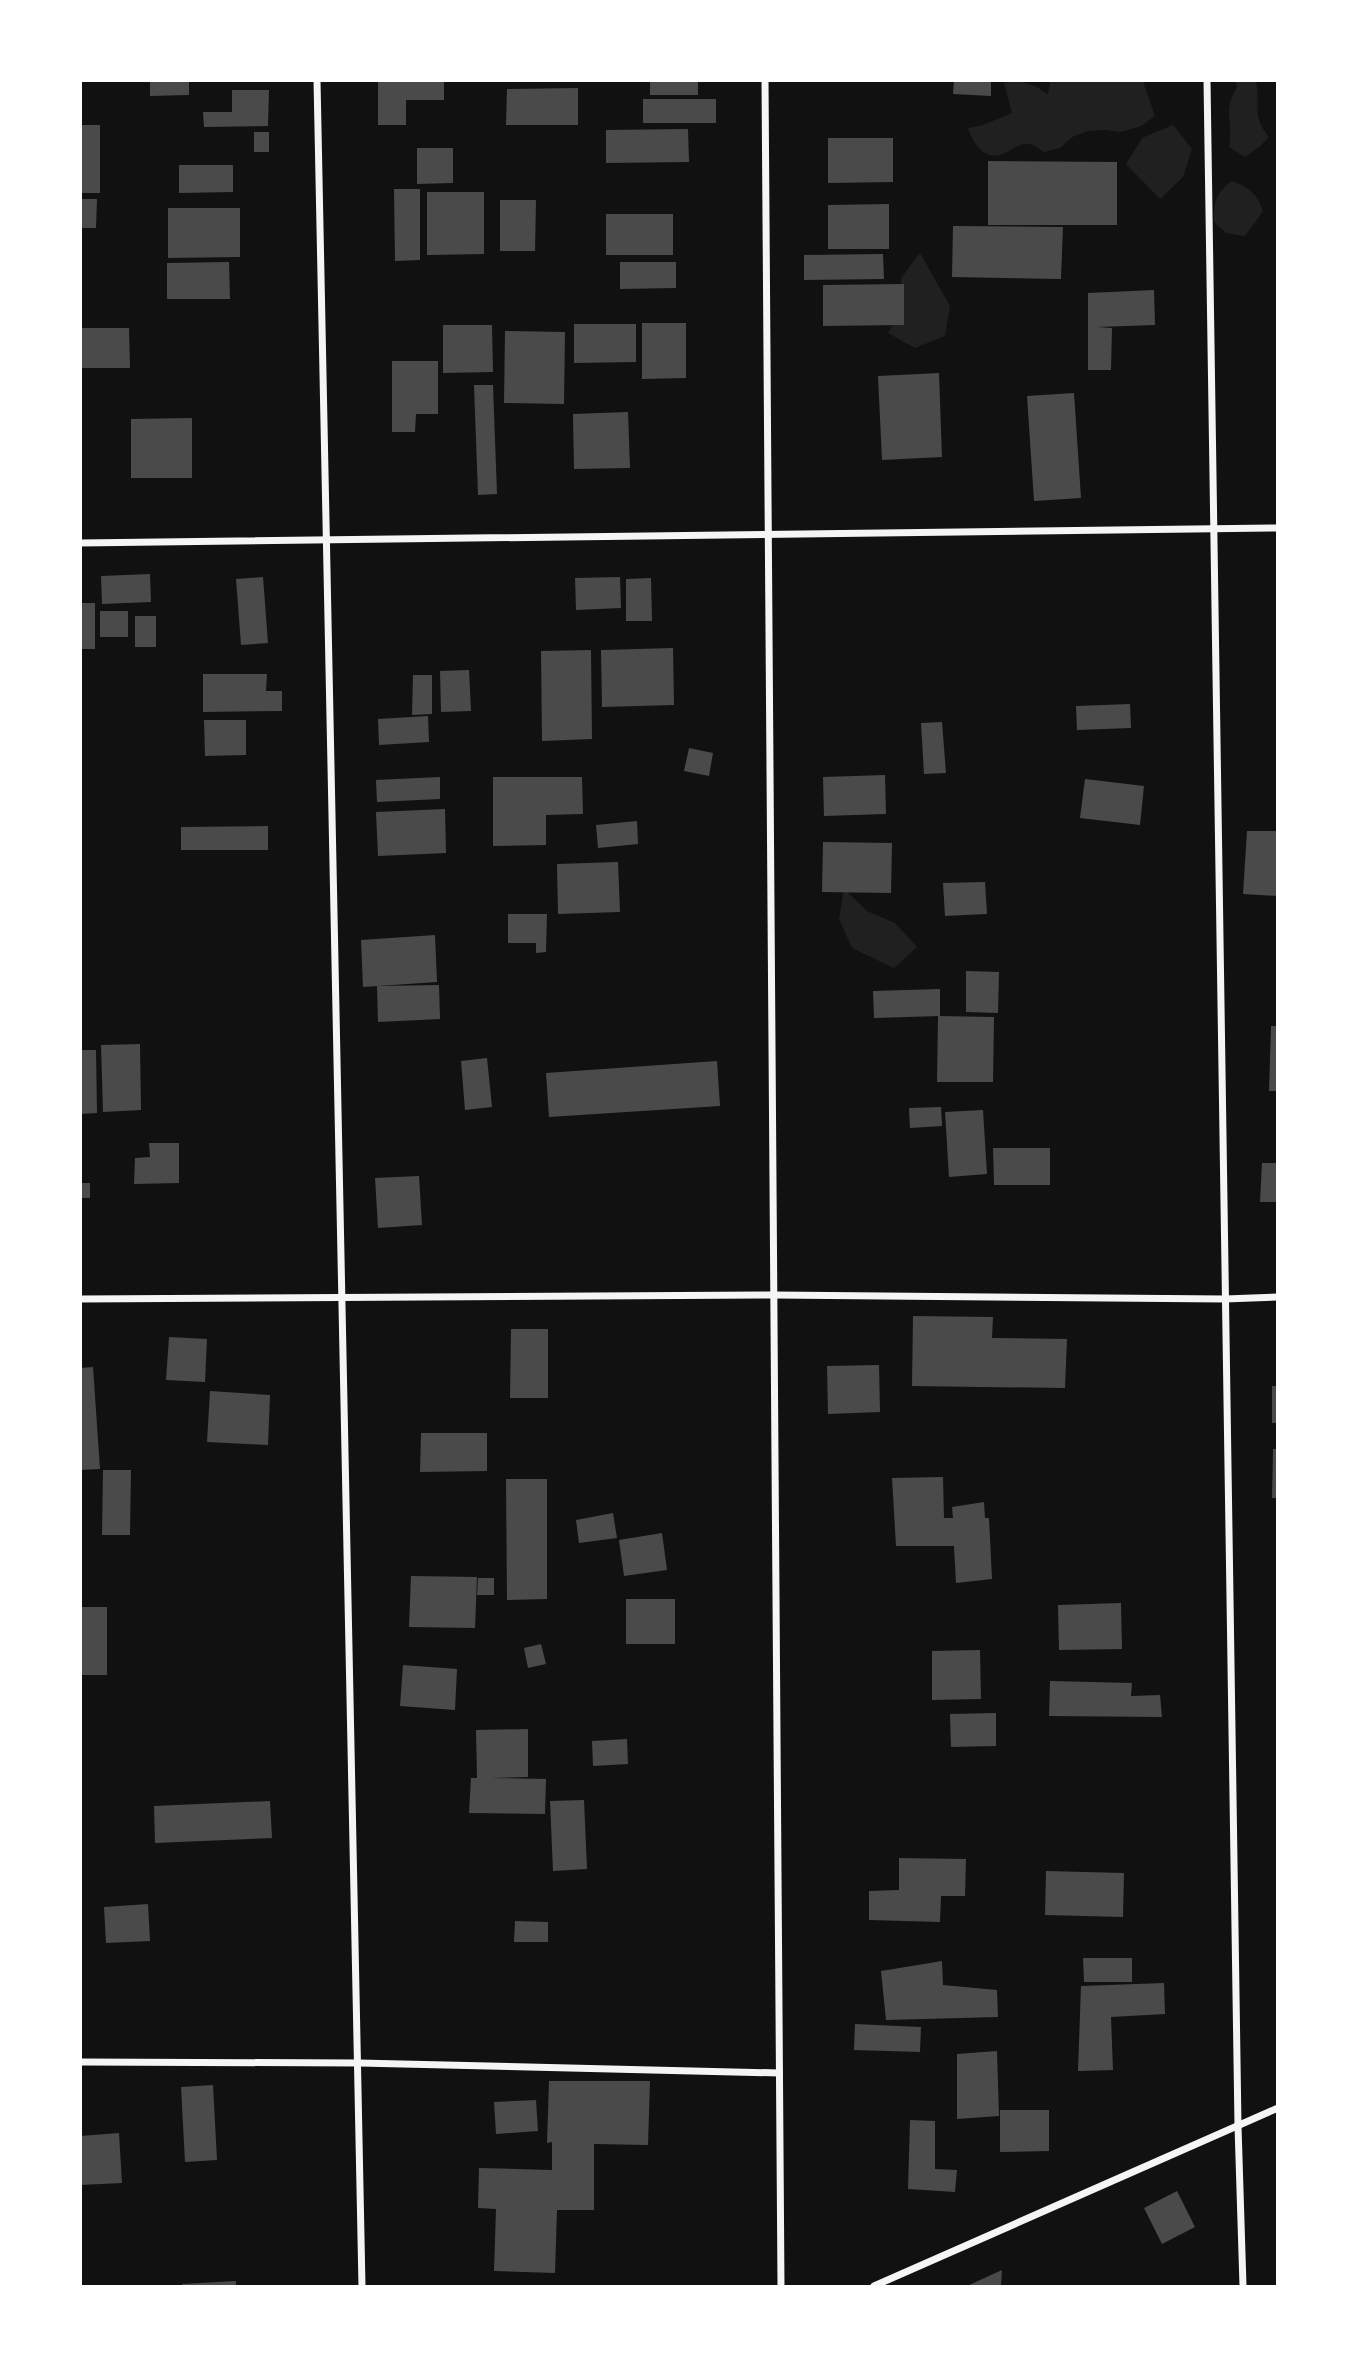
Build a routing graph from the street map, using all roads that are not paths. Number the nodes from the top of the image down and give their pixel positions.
1 (317, 80) edge
2 (765, 80) edge
3 (1207, 80) edge
4 (1214, 528) junction
5 (1278, 528) edge
6 (769, 535) junction
7 (327, 542) junction
8 (80, 543) edge
9 (775, 1295) junction
10 (1278, 1297) edge
11 (343, 1298) junction
12 (80, 1299) edge
13 (1224, 1299) junction
14 (80, 2062) edge
15 (359, 2063) junction
16 (779, 2073) junction
17 (1278, 2108) edge
18 (1238, 2126) junction
19 (362, 2287) edge
20 (781, 2287) edge
21 (874, 2287) edge
22 (1243, 2287) edge

1 - 7 street
2 - 6 street
3 - 4 street
4 - 5 street
4 - 6 street
4 - 13 street
6 - 7 street
6 - 9 street
7 - 8 street
7 - 11 street
9 - 11 street
9 - 13 street
9 - 16 street
10 - 13 street
11 - 12 street
11 - 15 street
13 - 18 street
14 - 15 street
15 - 16 street
15 - 19 street
16 - 20 street
17 - 18 street
18 - 21 street
18 - 22 street

